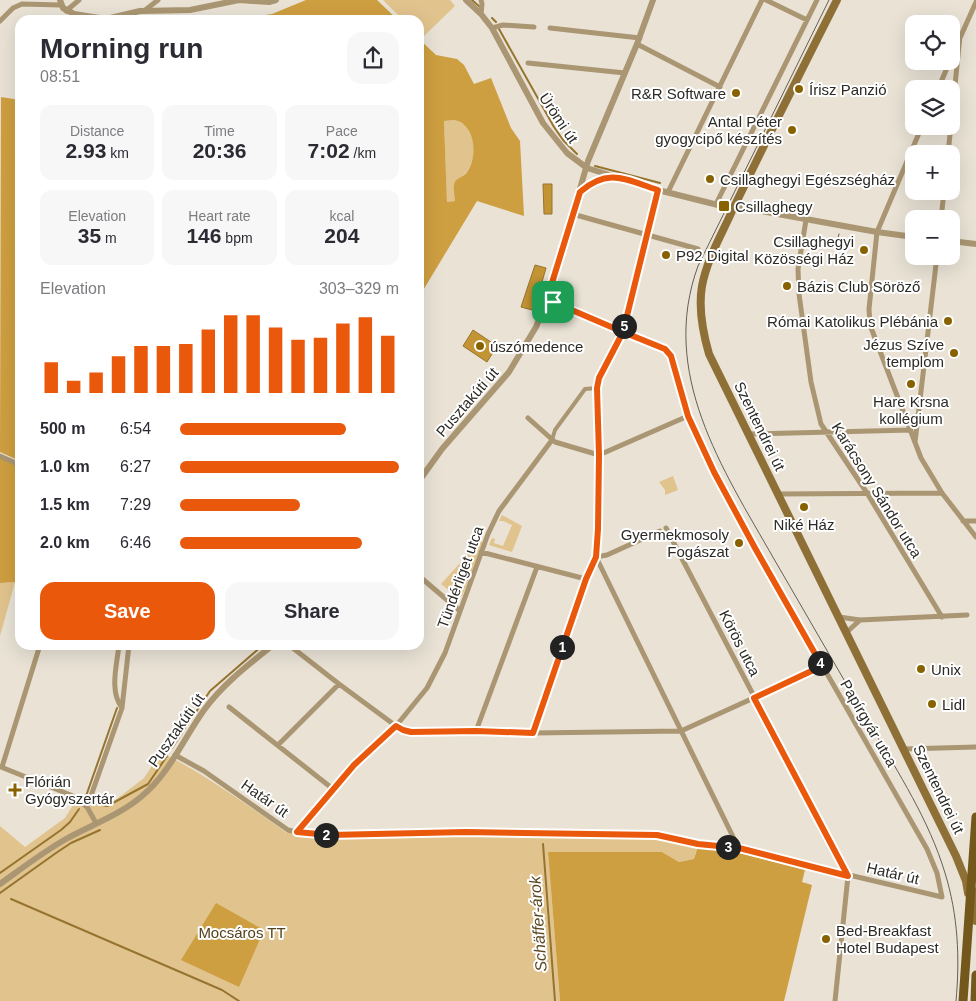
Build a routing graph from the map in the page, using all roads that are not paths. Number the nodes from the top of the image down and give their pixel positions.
1 (79, 0) edge
2 (158, 0) edge
3 (276, 0) edge
4 (466, 0) edge
5 (481, 0) edge
6 (653, 0) edge
7 (762, 0) edge
8 (766, 0) edge
9 (817, 0) edge
10 (837, 0) edge
11 (60, 2) edge
12 (222, 2) edge
13 (976, 2) edge
14 (66, 11) junction
15 (144, 11) junction
16 (481, 14) junction
17 (77, 15) edge
18 (125, 15) edge
19 (0, 20) edge
20 (807, 20) junction
21 (534, 26) dead end
22 (492, 28) junction
23 (550, 28) dead end
24 (960, 36) edge
25 (638, 41) junction
26 (528, 63) dead end
27 (958, 70) edge
28 (625, 73) junction
29 (720, 87) junction
30 (918, 135) edge
31 (949, 145) edge
32 (587, 168) junction
33 (611, 176) junction
34 (658, 190) junction
35 (580, 192) junction
36 (668, 192) junction
37 (716, 204) junction
38 (734, 207) junction
39 (576, 215) dead end
40 (806, 220) junction
41 (877, 232) junction
42 (648, 235) junction
43 (905, 235) edge
44 (960, 242) edge
45 (976, 244) edge
46 (698, 249) dead end
47 (936, 265) edge
48 (547, 299) junction
49 (623, 332) junction
50 (597, 388) junction
51 (688, 416) junction
52 (528, 418) dead end
53 (917, 420) junction
54 (906, 421) junction
55 (909, 430) junction
56 (825, 432) junction
57 (916, 432) junction
58 (749, 434) junction
59 (552, 440) junction
60 (915, 445) junction
61 (599, 455) junction
62 (0, 456) edge
63 (15, 464) edge
64 (424, 474) edge
65 (867, 493) junction
66 (942, 493) junction
67 (778, 494) junction
68 (963, 521) junction
69 (976, 521) edge
70 (976, 537) edge
71 (481, 552) junction
72 (596, 557) junction
73 (537, 567) junction
74 (586, 579) junction
75 (424, 580) edge
76 (460, 611) junction
77 (966, 615) dead end
78 (839, 617) junction
79 (942, 617) junction
80 (860, 620) junction
81 (847, 632) junction
82 (38, 650) edge
83 (118, 650) edge
84 (128, 650) edge
85 (267, 650) edge
86 (295, 650) edge
87 (822, 666) junction
88 (339, 684) junction
89 (754, 698) junction
90 (122, 708) junction
91 (229, 708) dead end
92 (396, 726) junction
93 (476, 731) junction
94 (681, 731) junction
95 (533, 733) junction
96 (278, 745) junction
97 (976, 747) edge
98 (904, 749) junction
99 (175, 755) junction
100 (1, 767) edge
101 (333, 789) junction
102 (87, 807) junction
103 (976, 817) edge
104 (96, 823) junction
105 (297, 832) junction
106 (739, 848) junction
107 (956, 856) junction
108 (971, 866) edge
109 (848, 876) junction
110 (970, 882) junction
111 (0, 884) edge
112 (942, 897) joint
113 (969, 898) junction
114 (976, 921) edge
115 (976, 974) edge
116 (835, 1001) edge
117 (963, 1001) edge
118 (975, 1001) edge

1 - 14 street
2 - 15 street
3 - 12 street
4 - 16 street, Ürömi út
5 - 16 street
6 - 25 street, Pusztakúti út
7 - 29 street
8 - 20 street
9 - 20 street
10 - 38 main road, Szentendrei út
11 - 14 street
11 - 19 street
12 - 15 street
13 - 24 street
14 - 17 street
15 - 18 street
16 - 22 street, Ürömi út
20 - 37 street
21 - 22 street
22 - 32 street, Ürömi út
23 - 25 street
25 - 28 street, Pusztakúti út
25 - 29 street
26 - 28 street
27 - 31 street
28 - 32 street, Pusztakúti út
29 - 36 street
30 - 41 street
32 - 33 street, Ürömi út
32 - 35 street, Pusztakúti út
33 - 34 street, Ürömi út
33 - 35 street
34 - 36 street, Ürömi út
34 - 42 street
35 - 48 street, Pusztakúti út
36 - 37 street, Ürömi út
37 - 38 street, Ürömi út
38 - 40 street, Ürömi út
38 - 58 main road, Szentendrei út
39 - 42 street
40 - 41 street, Ürömi út
40 - 56 street, Karácsony Sándor utca
41 - 43 street, Ürömi út
41 - 54 street
42 - 46 street
42 - 49 street
44 - 45 street
47 - 53 street
48 - 49 street
48 - 64 street, Pusztakúti út
49 - 50 street
49 - 51 street, Papírgyár utca
50 - 59 street
50 - 61 street
51 - 61 street
51 - 87 street, Papírgyár utca
52 - 59 street
53 - 54 street
53 - 57 street
54 - 55 street
55 - 56 street
55 - 57 street
55 - 60 street
56 - 58 street
56 - 65 street, Karácsony Sándor utca
57 - 60 street
58 - 67 main road, Szentendrei út
59 - 61 street
59 - 71 street, Tündérliget utca
60 - 66 street
61 - 72 street
62 - 63 street
65 - 66 street
65 - 67 street
65 - 79 street, Karácsony Sándor utca
66 - 68 street
67 - 78 main road, Szentendrei út
68 - 69 street
68 - 70 street
71 - 73 street
71 - 76 street, Tündérliget utca
72 - 74 street
72 - 89 street, Körös utca
72 - 94 street
73 - 74 street
73 - 93 street
74 - 95 street
75 - 76 street
76 - 92 street, Tündérliget utca
77 - 79 street
78 - 80 street
78 - 81 main road, Szentendrei út
79 - 80 street
80 - 81 street
81 - 98 main road, Szentendrei út
82 - 100 street
83 - 90 street
84 - 90 street
85 - 99 street, Pusztakúti út
86 - 88 street
87 - 89 street
87 - 112 street, Papírgyár utca
88 - 92 street
88 - 96 street
89 - 94 street
89 - 109 street, Körös utca
90 - 102 street
91 - 96 street
92 - 93 street
92 - 101 street, Tündérliget utca
93 - 95 street
94 - 95 street
94 - 106 street
96 - 101 street
97 - 98 street
98 - 107 main road, Szentendrei út
99 - 104 street, Pusztakúti út
99 - 105 street, Határ út
100 - 102 street
101 - 105 street, Tündérliget utca
102 - 104 street
103 - 108 main road
104 - 111 street, Pusztakúti út
105 - 106 street, Határ út
106 - 109 street, Határ út
107 - 108 main road, Szentendrei út
107 - 113 main road, Szentendrei út
108 - 110 main road
109 - 112 street, Határ út
109 - 116 street
110 - 113 main road
110 - 114 main road
113 - 117 main road, Szentendrei út
115 - 118 main road

